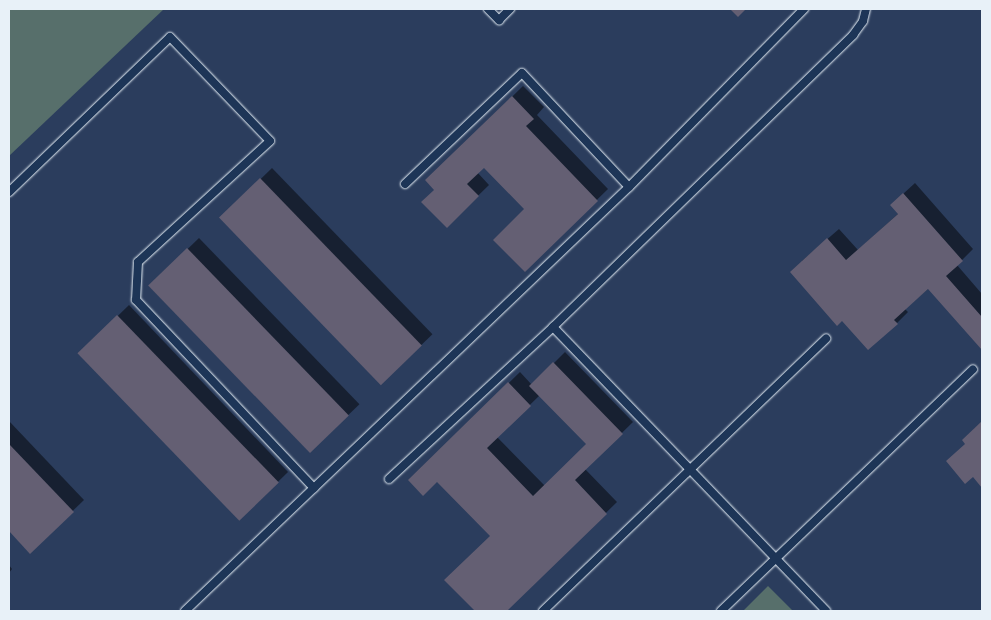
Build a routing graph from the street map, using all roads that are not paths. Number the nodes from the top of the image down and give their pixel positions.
1 (488, 9) edge
2 (510, 9) edge
3 (804, 9) edge
4 (866, 9) edge
5 (405, 184) dead end
6 (629, 187) junction
7 (9, 192) edge
8 (553, 327) junction
9 (826, 339) dead end
10 (973, 368) dead end
11 (690, 470) junction
12 (389, 479) dead end
13 (314, 488) junction
14 (776, 559) junction
15 (185, 611) edge
16 (543, 611) edge
17 (721, 611) edge
18 (826, 611) edge

1 - 2 lane
3 - 6 lane
4 - 8 lane
5 - 6 lane
6 - 13 lane
7 - 13 lane
8 - 11 lane
8 - 12 lane
9 - 11 lane
10 - 14 lane
11 - 14 lane
11 - 16 lane
13 - 15 lane
14 - 17 lane
14 - 18 lane

